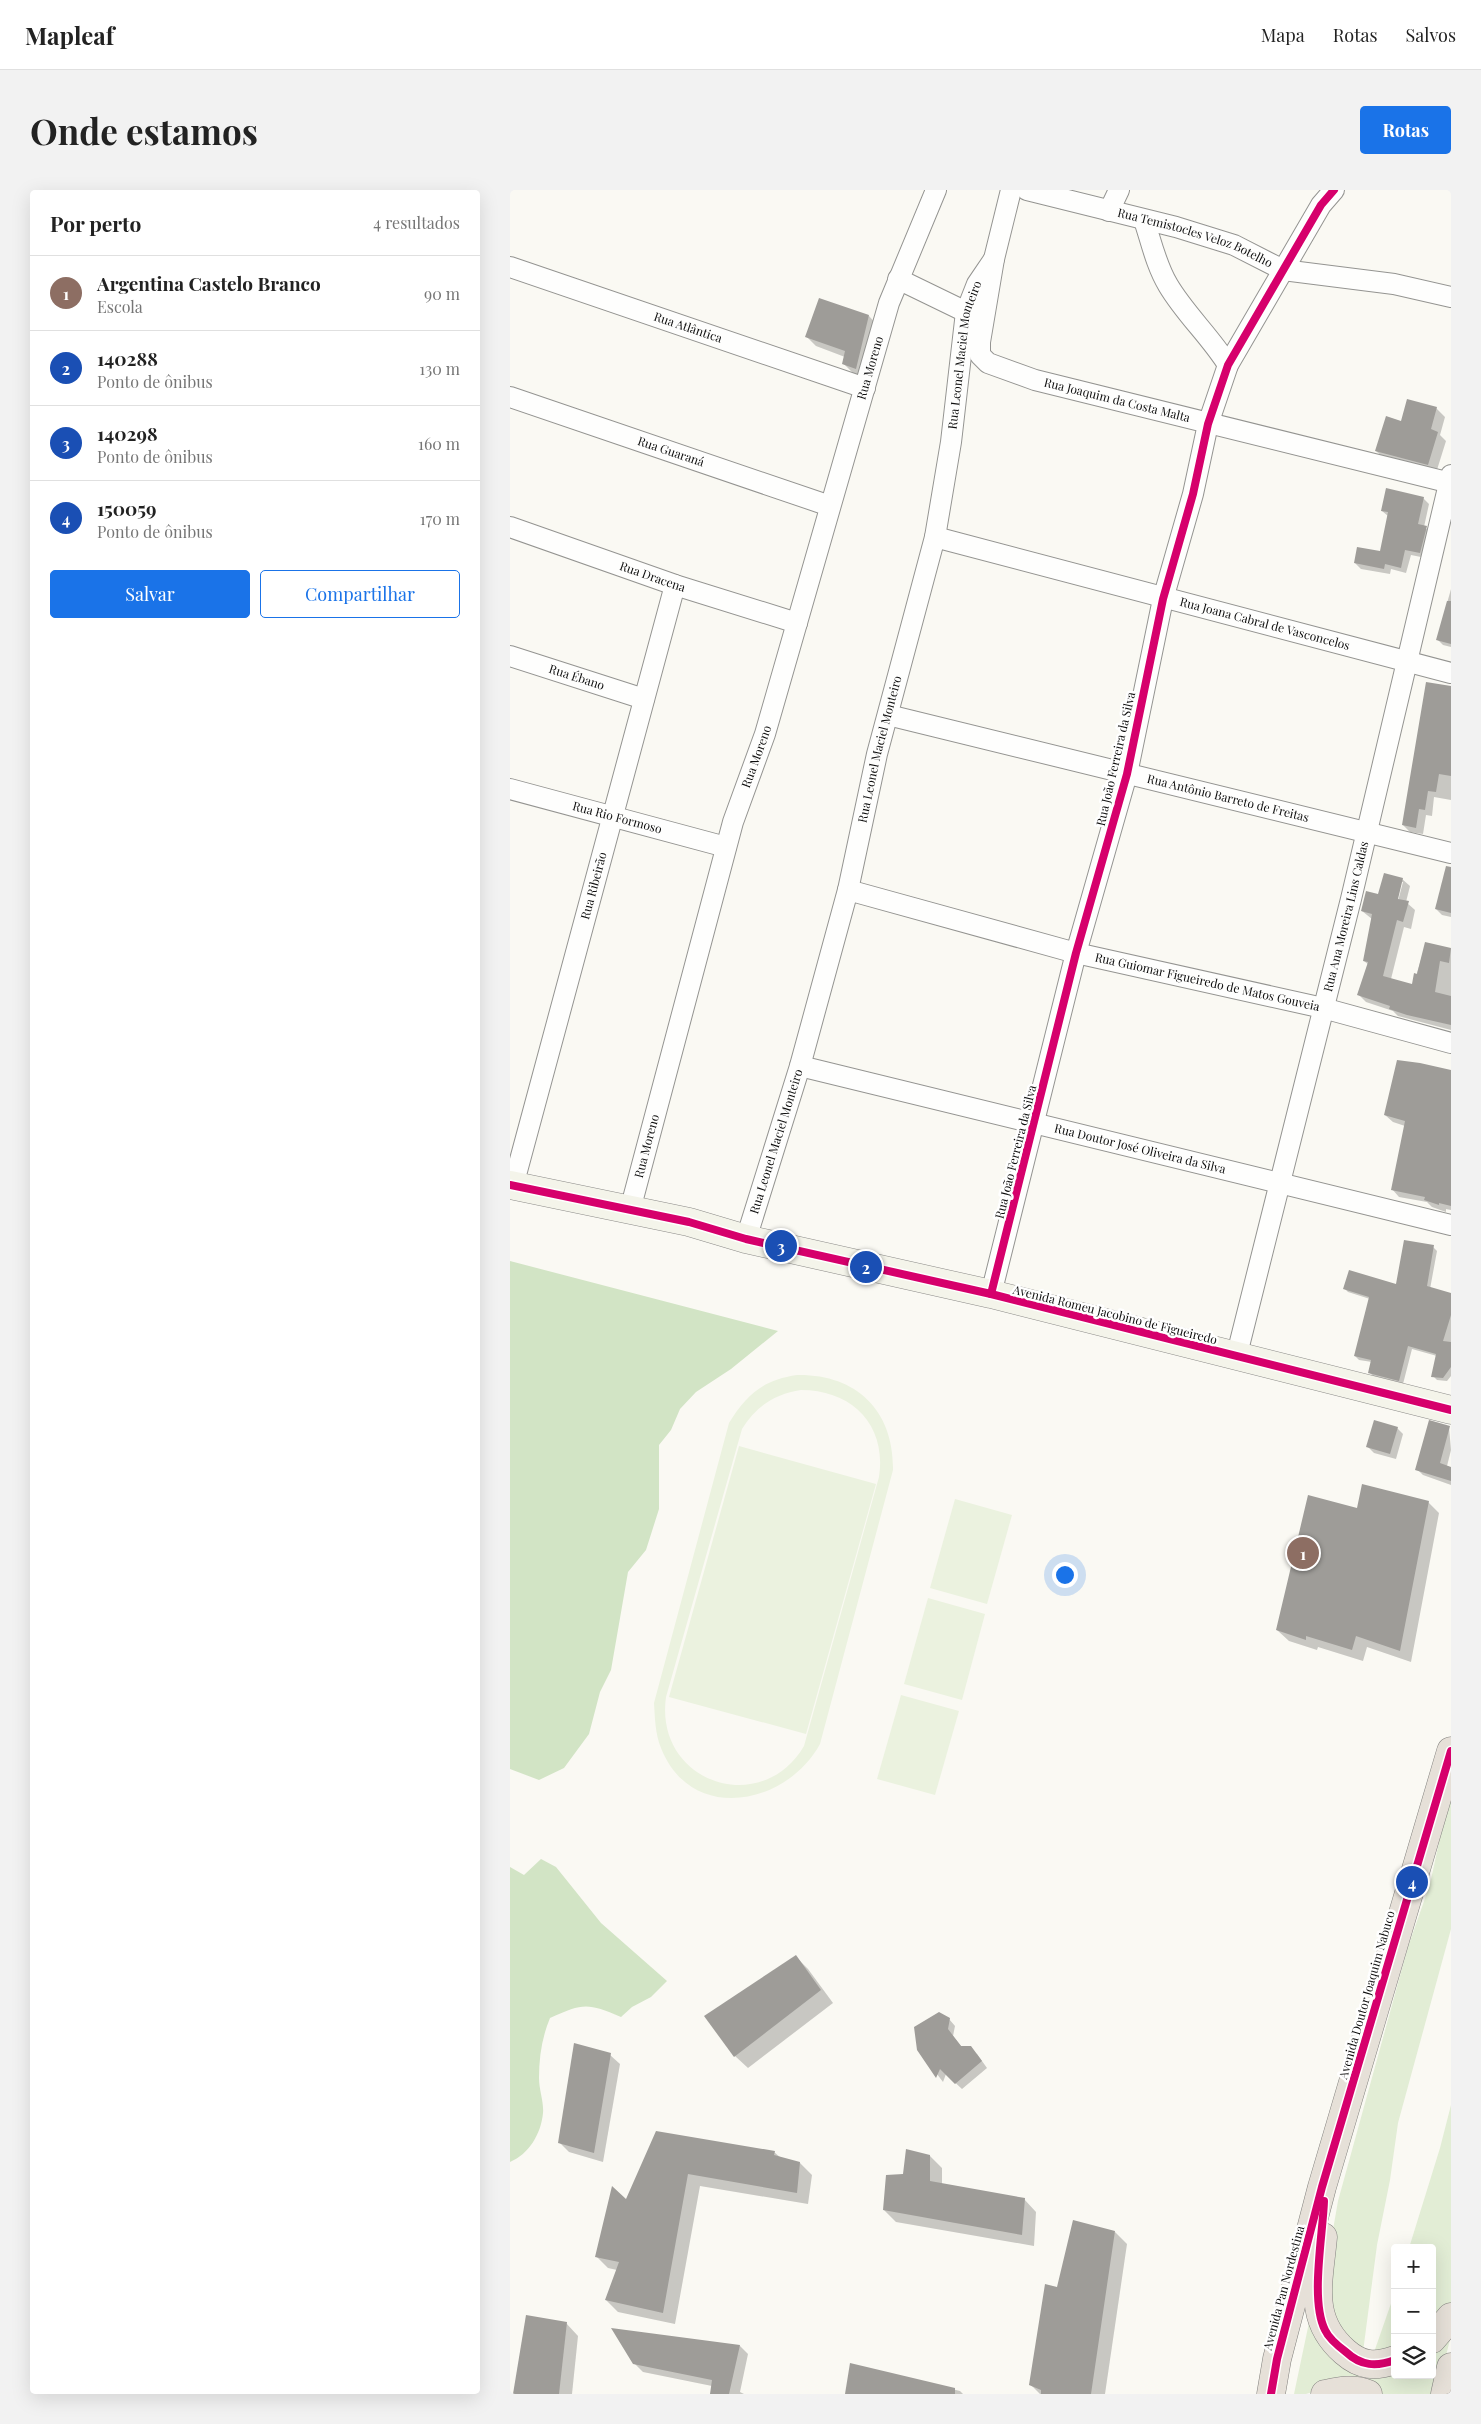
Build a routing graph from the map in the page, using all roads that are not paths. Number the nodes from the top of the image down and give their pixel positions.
1 (936, 190) edge
2 (1011, 190) edge
3 (1027, 190) edge
4 (1119, 190) edge
5 (1334, 190) edge
6 (1109, 211) junction
7 (1144, 220) junction
8 (994, 259) junction
9 (510, 267) edge
10 (1283, 270) junction
11 (898, 279) junction
12 (1451, 297) edge
13 (966, 312) junction
14 (1228, 365) junction
15 (865, 388) junction
16 (510, 398) edge
17 (1208, 424) junction
18 (1450, 480) edge
19 (830, 506) junction
20 (510, 527) edge
21 (935, 537) junction
22 (675, 585) junction
23 (1163, 598) junction
24 (797, 623) junction
25 (510, 656) edge
26 (1407, 662) junction
27 (1451, 673) edge
28 (644, 699) junction
29 (888, 715) junction
30 (1127, 774) junction
31 (510, 789) edge
32 (612, 817) junction
33 (1367, 831) junction
34 (726, 847) junction
35 (1451, 853) edge
36 (848, 890) junction
37 (1076, 953) junction
38 (1323, 1008) junction
39 (1451, 1043) edge
40 (800, 1066) junction
41 (1035, 1122) junction
42 (1280, 1184) junction
43 (512, 1186) edge
44 (630, 1210) junction
45 (1451, 1224) edge
46 (746, 1240) junction
47 (992, 1294) junction
48 (1236, 1358) junction
49 (1451, 1410) edge
50 (1451, 1751) edge
51 (1324, 2183) junction
52 (1451, 2317) edge
53 (1436, 2334) edge
54 (1391, 2361) edge
55 (1451, 2367) edge
56 (1271, 2394) edge
57 (1325, 2394) edge
58 (1368, 2394) edge
59 (1445, 2394) edge

1 - 11 street, Rua Moreno
2 - 8 street, Rua Joaquim da Costa Malta
3 - 6 street, Rua Temistocles Veloz Botelho
4 - 6 street
5 - 10 street, Rua João Ferreira da Silva
6 - 7 street, Rua Temistocles Veloz Botelho
7 - 10 street, Rua Temistocles Veloz Botelho
7 - 14 street
8 - 13 street, Rua Leonel Maciel Monteiro
8 - 17 street, Rua Joaquim da Costa Malta
9 - 15 street, Rua Atlântica
10 - 12 street, Rua Temistocles Veloz Botelho
10 - 14 street, Rua João Ferreira da Silva
11 - 13 street
11 - 15 street, Rua Moreno
13 - 21 street, Rua Leonel Maciel Monteiro
14 - 17 street, Rua João Ferreira da Silva
15 - 19 street, Rua Moreno
16 - 19 street, Rua Guaraná
17 - 18 street, Rua Joaquim da Costa Malta
17 - 23 street, Rua João Ferreira da Silva
18 - 26 street, Rua Ana Moreira Lins Caldas
19 - 24 street, Rua Moreno
20 - 22 street, Rua Dracena
21 - 23 street, Rua Joana Cabral de Vasconcelos
21 - 29 street, Rua Leonel Maciel Monteiro
22 - 24 street, Rua Dracena
22 - 28 street, Rua Ribeirão
23 - 26 street, Rua Joana Cabral de Vasconcelos
23 - 30 street, Rua João Ferreira da Silva
24 - 34 street, Rua Moreno
25 - 28 street, Rua Ébano
26 - 27 street, Rua Joana Cabral de Vasconcelos
26 - 33 street, Rua Ana Moreira Lins Caldas
28 - 32 street, Rua Ribeirão
29 - 30 street, Rua Antônio Barreto de Freitas
29 - 36 street, Rua Leonel Maciel Monteiro
30 - 33 street, Rua Antônio Barreto de Freitas
30 - 37 street, Rua João Ferreira da Silva
31 - 32 street, Rua Rio Formoso
32 - 34 street, Rua Rio Formoso
32 - 43 street, Rua Ribeirão
33 - 35 street, Rua Antônio Barreto de Freitas
33 - 38 street, Rua Ana Moreira Lins Caldas
34 - 44 street, Rua Moreno
36 - 37 street, Rua Guiomar Figueiredo de Matos Gouveia
36 - 40 street, Rua Leonel Maciel Monteiro
37 - 38 street, Rua Guiomar Figueiredo de Matos Gouveia
37 - 41 street, Rua João Ferreira da Silva
38 - 39 street, Rua Guiomar Figueiredo de Matos Gouveia
38 - 42 street, Rua Ana Moreira Lins Caldas
40 - 41 street, Rua Doutor José Oliveira da Silva
40 - 46 street, Rua Leonel Maciel Monteiro
41 - 42 street, Rua Doutor José Oliveira da Silva
41 - 47 street, Rua João Ferreira da Silva
42 - 45 street, Rua Doutor José Oliveira da Silva
42 - 48 street, Rua Ana Moreira Lins Caldas
43 - 44 street, Avenida Romeu Jacobino de Figueiredo
44 - 46 street, Avenida Romeu Jacobino de Figueiredo
46 - 47 street, Avenida Romeu Jacobino de Figueiredo
47 - 48 street, Avenida Romeu Jacobino de Figueiredo
48 - 49 street, Avenida Romeu Jacobino de Figueiredo
50 - 51 highway, Avenida Doutor Joaquim Nabuco
51 - 54 highway
51 - 56 highway, Avenida Pan Nordestina
52 - 53 highway
55 - 59 highway
57 - 58 highway

